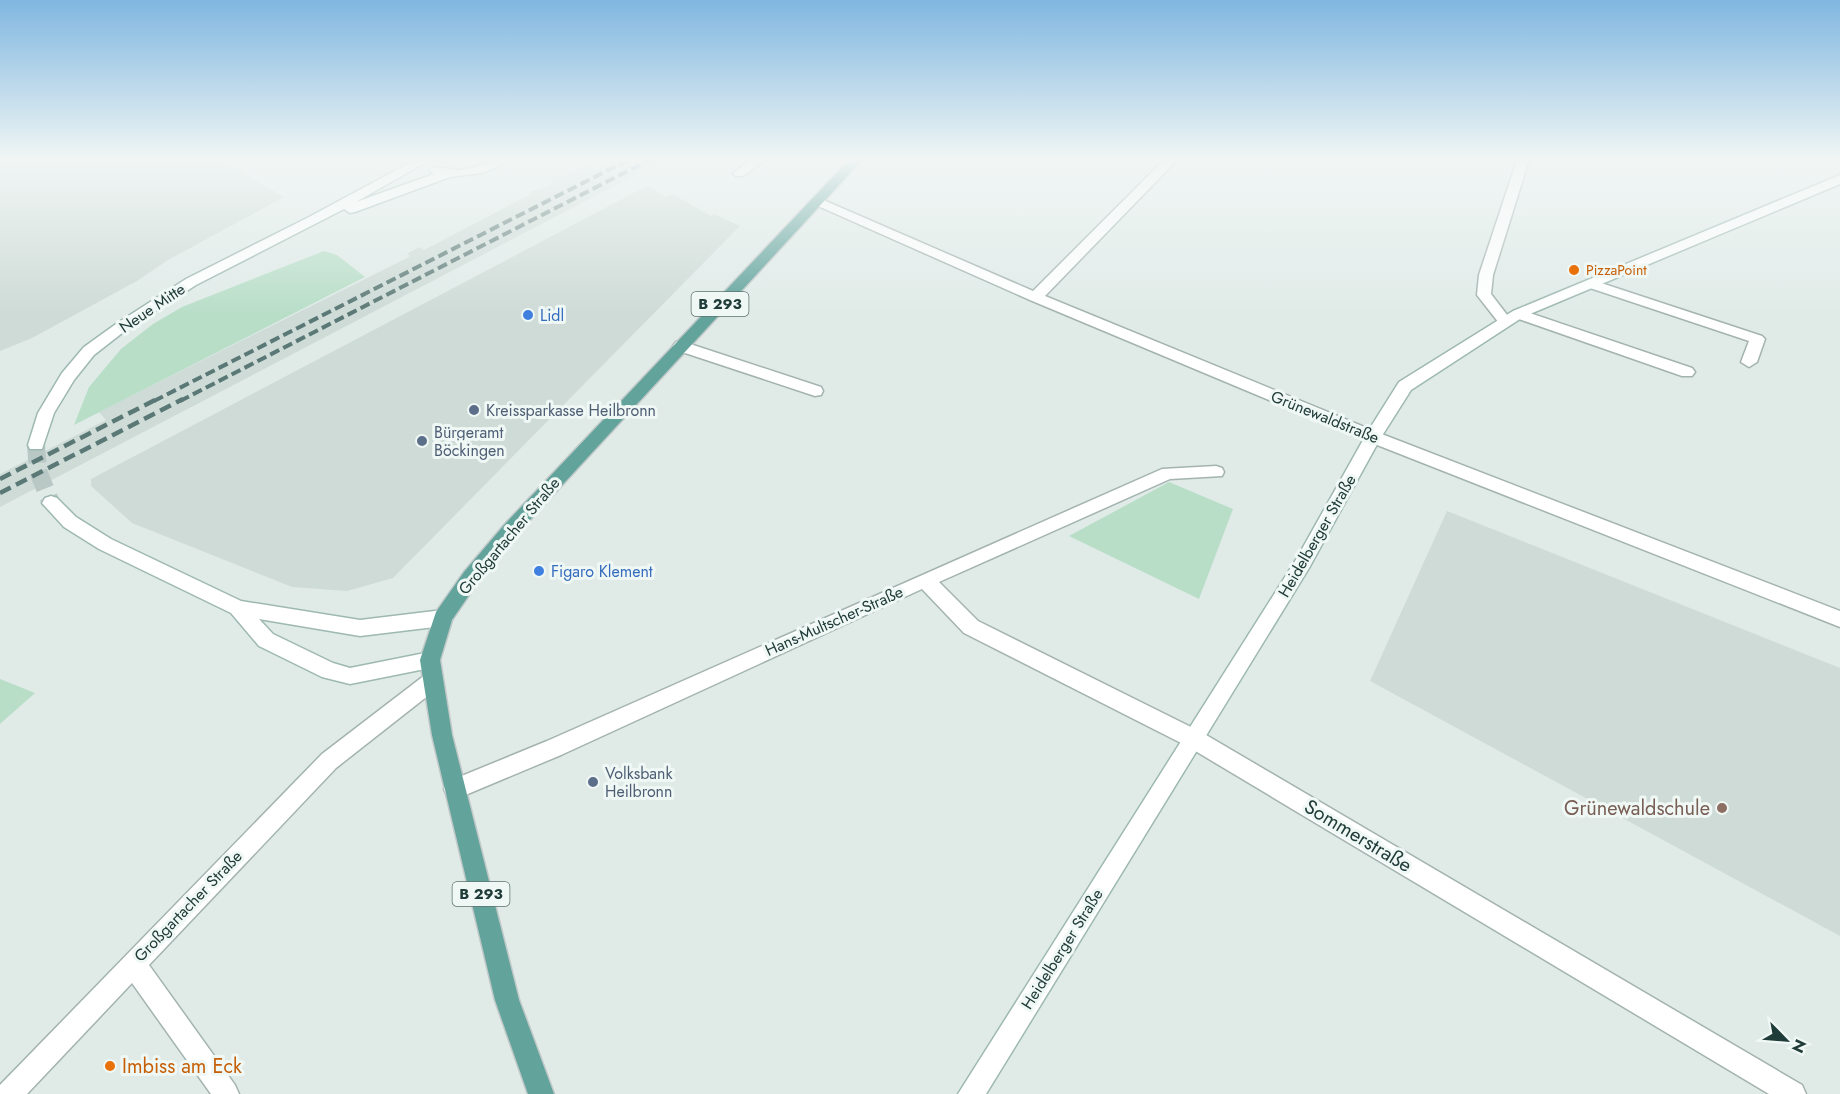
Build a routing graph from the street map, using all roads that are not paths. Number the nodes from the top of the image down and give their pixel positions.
1 (330, 211) edge
2 (340, 211) edge
3 (808, 211) edge
4 (837, 211) edge
5 (1120, 211) edge
6 (1507, 211) edge
7 (1764, 211) edge
8 (314, 220) junction
9 (1592, 284) junction
10 (1035, 297) junction
11 (1511, 317) junction
12 (681, 346) junction
13 (1749, 362) dead end
14 (1687, 372) dead end
15 (815, 391) dead end
16 (1373, 437) junction
17 (36, 445) tunnel mouth
18 (1216, 472) dead end
19 (51, 503) tunnel mouth
20 (925, 580) junction
21 (238, 608) junction
22 (443, 618) junction
23 (1840, 619) edge
24 (430, 660) junction
25 (432, 681) junction
26 (1194, 739) junction
27 (455, 789) junction
28 (133, 963) junction
29 (9, 1094) edge
30 (226, 1094) edge
31 (541, 1094) edge
32 (971, 1094) edge
33 (1793, 1094) edge

1 - 8 street, Neue Mitte
2 - 8 street, Neue Mitte
3 - 12 main road, Großgartacher Straße / B 293
4 - 10 street, Grünewaldstraße
5 - 10 street
6 - 11 street
7 - 9 street, Heidelberger Straße
8 - 17 street, Neue Mitte
9 - 11 street, Heidelberger Straße
9 - 13 street
10 - 16 street, Grünewaldstraße
11 - 14 street
11 - 16 street, Heidelberger Straße
12 - 15 street
12 - 22 main road, Großgartacher Straße / B 293
16 - 23 street, Grünewaldstraße
16 - 26 street, Heidelberger Straße
18 - 20 street, Hans-Multscher-Straße
19 - 21 street
20 - 26 street, Sommerstraße
20 - 27 street, Hans-Multscher-Straße
21 - 22 street
21 - 24 street
22 - 24 main road, Großgartacher Straße / B 293
24 - 25 main road, Großgartacher Straße / B 293
25 - 27 main road, B 293
25 - 28 street, Großgartacher Straße
26 - 32 street, Heidelberger Straße
26 - 33 street, Sommerstraße
27 - 31 main road, B 293
28 - 29 street, Großgartacher Straße
28 - 30 street

